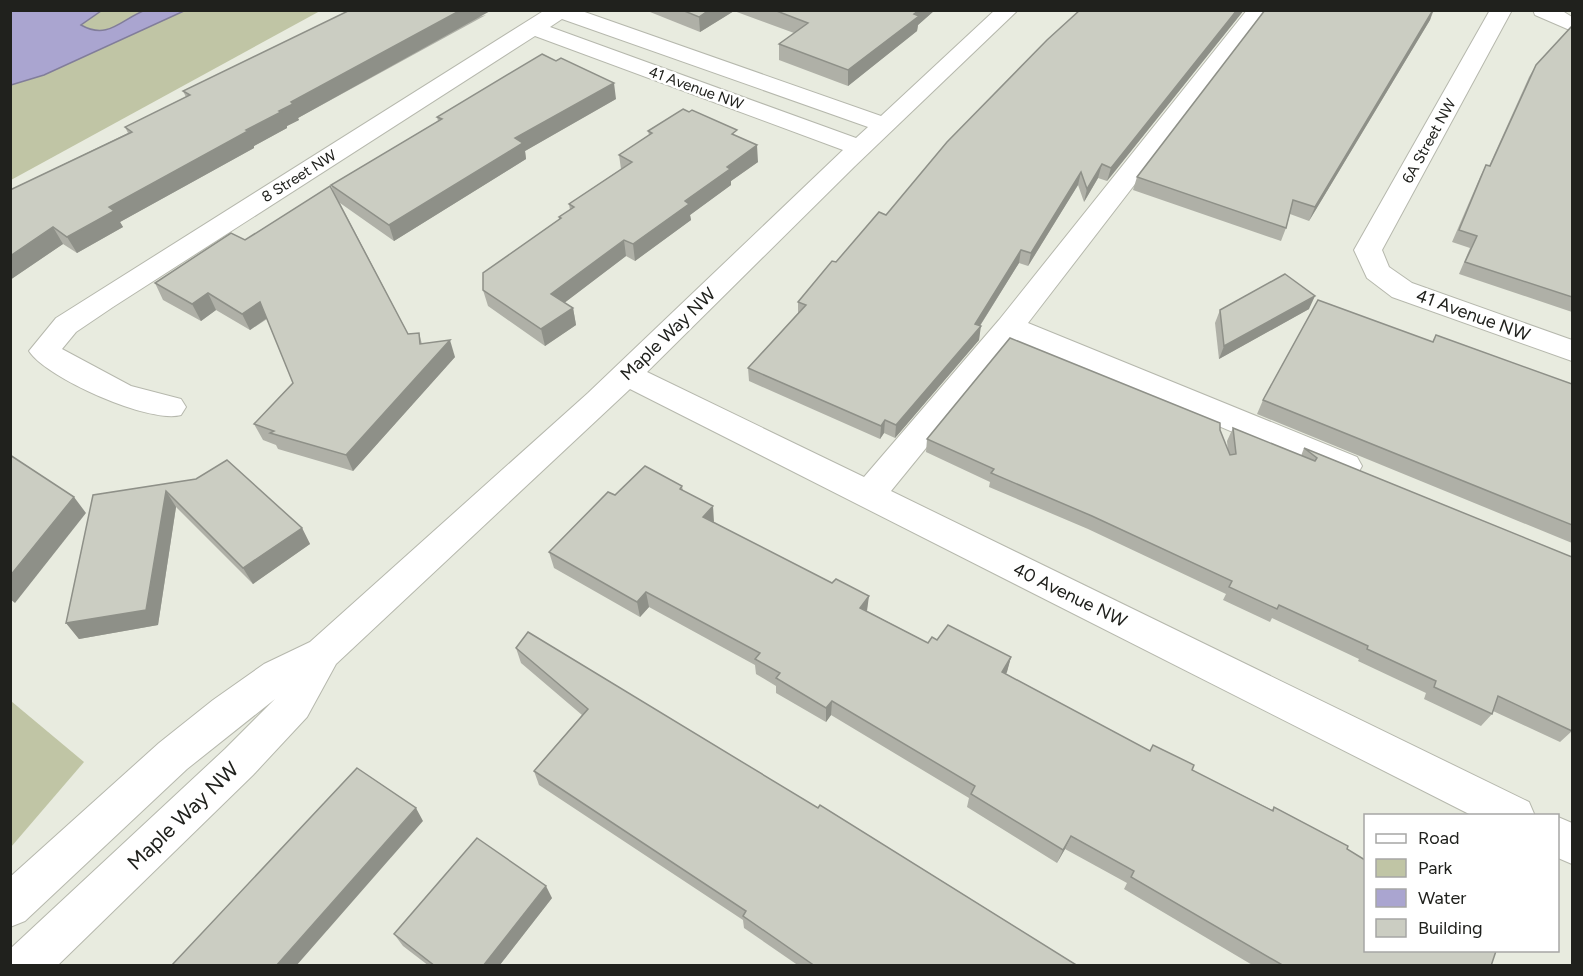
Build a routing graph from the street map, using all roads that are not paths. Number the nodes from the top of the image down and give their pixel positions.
1 (560, 10) edge
2 (1008, 10) edge
3 (1259, 10) edge
4 (1501, 10) edge
5 (1543, 10) edge
6 (1572, 26) edge
7 (533, 28) junction
8 (884, 125) junction
9 (860, 148) junction
10 (1377, 272) joint
11 (1009, 327) junction
12 (1572, 351) edge
13 (626, 374) junction
14 (170, 407) dead end
15 (1374, 477) edge
16 (868, 495) junction
17 (323, 653) junction
18 (1511, 814) edge
19 (10, 906) edge
20 (26, 966) edge

1 - 7 street, 8 Street NW
1 - 8 street, 41 Avenue NW
2 - 8 street, Maple Way NW
3 - 11 street
4 - 10 street, 6A Street NW
5 - 6 street
7 - 9 street, 41 Avenue NW
7 - 14 street, 8 Street NW
8 - 9 street, Maple Way NW
9 - 13 street, Maple Way NW
10 - 12 street, 41 Avenue NW
11 - 15 street
11 - 16 street
13 - 16 street, 40 Avenue NW
13 - 17 street, Maple Way NW
16 - 18 street, 40 Avenue NW
17 - 19 street, Maple Way NW
17 - 20 street, Maple Way NW

